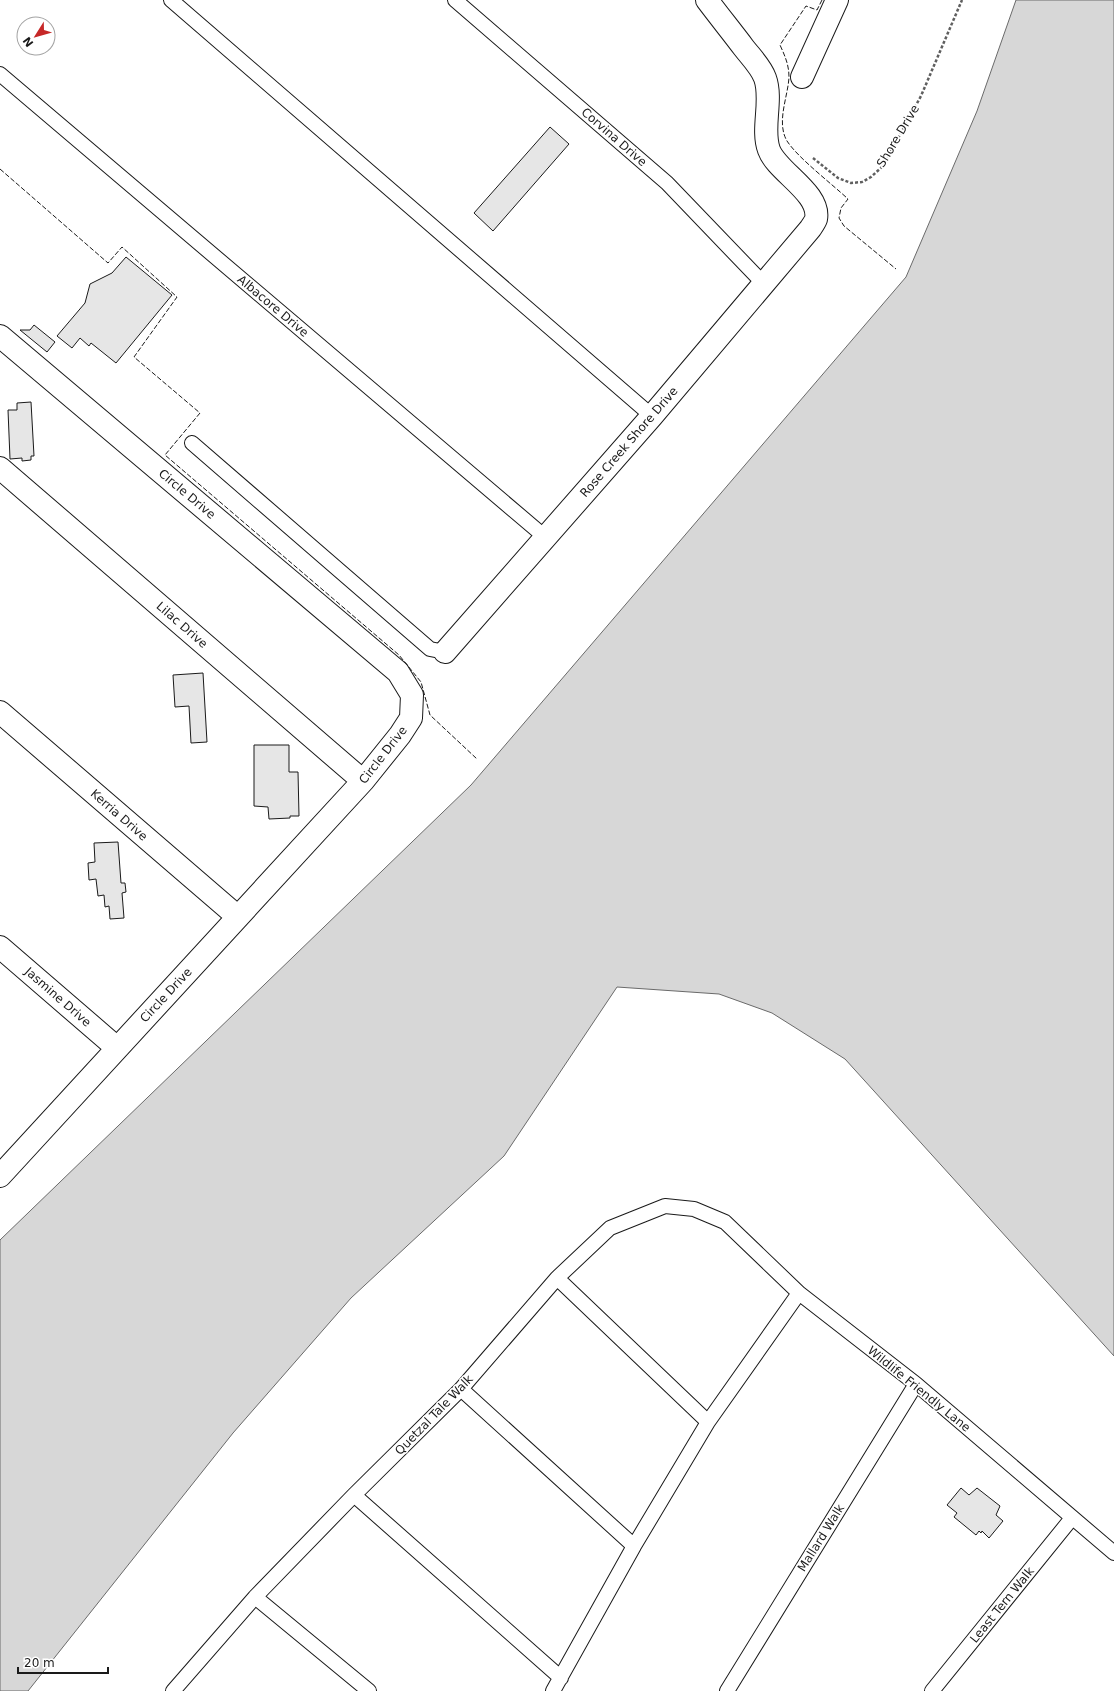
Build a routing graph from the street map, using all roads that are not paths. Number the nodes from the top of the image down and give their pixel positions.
1 (171, 0) edge
2 (455, 0) edge
3 (707, 0) edge
4 (836, 0) edge
5 (0, 74) edge
6 (802, 77) dead end
7 (763, 283) junction
8 (0, 336) edge
9 (652, 416) junction
10 (192, 443) dead end
11 (0, 468) edge
12 (545, 537) junction
13 (445, 652) joint
14 (0, 712) edge
15 (363, 781) junction
16 (238, 917) junction
17 (0, 947) edge
18 (117, 1048) junction
19 (0, 1176) edge
20 (725, 1222) joint
21 (557, 1278) junction
22 (799, 1294) junction
23 (916, 1384) junction
24 (461, 1389) junction
25 (708, 1422) junction
26 (354, 1495) junction
27 (1072, 1518) junction
28 (634, 1546) junction
29 (1114, 1553) edge
30 (255, 1597) junction
31 (561, 1678) junction
32 (173, 1691) edge
33 (369, 1691) edge
34 (553, 1691) edge
35 (726, 1691) edge
36 (932, 1691) edge

1 - 9 lane
2 - 7 lane, Corvina Drive
3 - 7 street, Rose Creek Shore Drive
4 - 6 street
5 - 12 lane, Albacore Drive
7 - 9 street, Rose Creek Shore Drive
8 - 15 street, Circle Drive
9 - 12 street, Rose Creek Shore Drive
10 - 13 lane
11 - 15 street, Lilac Drive
12 - 13 street, Rose Creek Shore Drive
14 - 16 street, Kerria Drive
15 - 16 street, Circle Drive
16 - 18 street, Circle Drive
17 - 18 street, Jasmine Drive
18 - 19 street, Circle Drive
20 - 21 lane, Quetzal Tale Walk
20 - 22 lane, Wildlife Friendly Lane
21 - 24 lane, Quetzal Tale Walk
21 - 25 lane
22 - 23 lane, Wildlife Friendly Lane
22 - 25 lane
23 - 27 lane, Wildlife Friendly Lane
23 - 35 lane, Mallard Walk
24 - 26 lane, Quetzal Tale Walk
24 - 28 lane
25 - 28 lane
26 - 30 lane, Quetzal Tale Walk
26 - 31 lane
27 - 29 lane, Wildlife Friendly Lane
27 - 36 lane, Least Tern Walk
28 - 31 lane
30 - 32 lane, Quetzal Tale Walk
30 - 33 lane
31 - 34 lane

